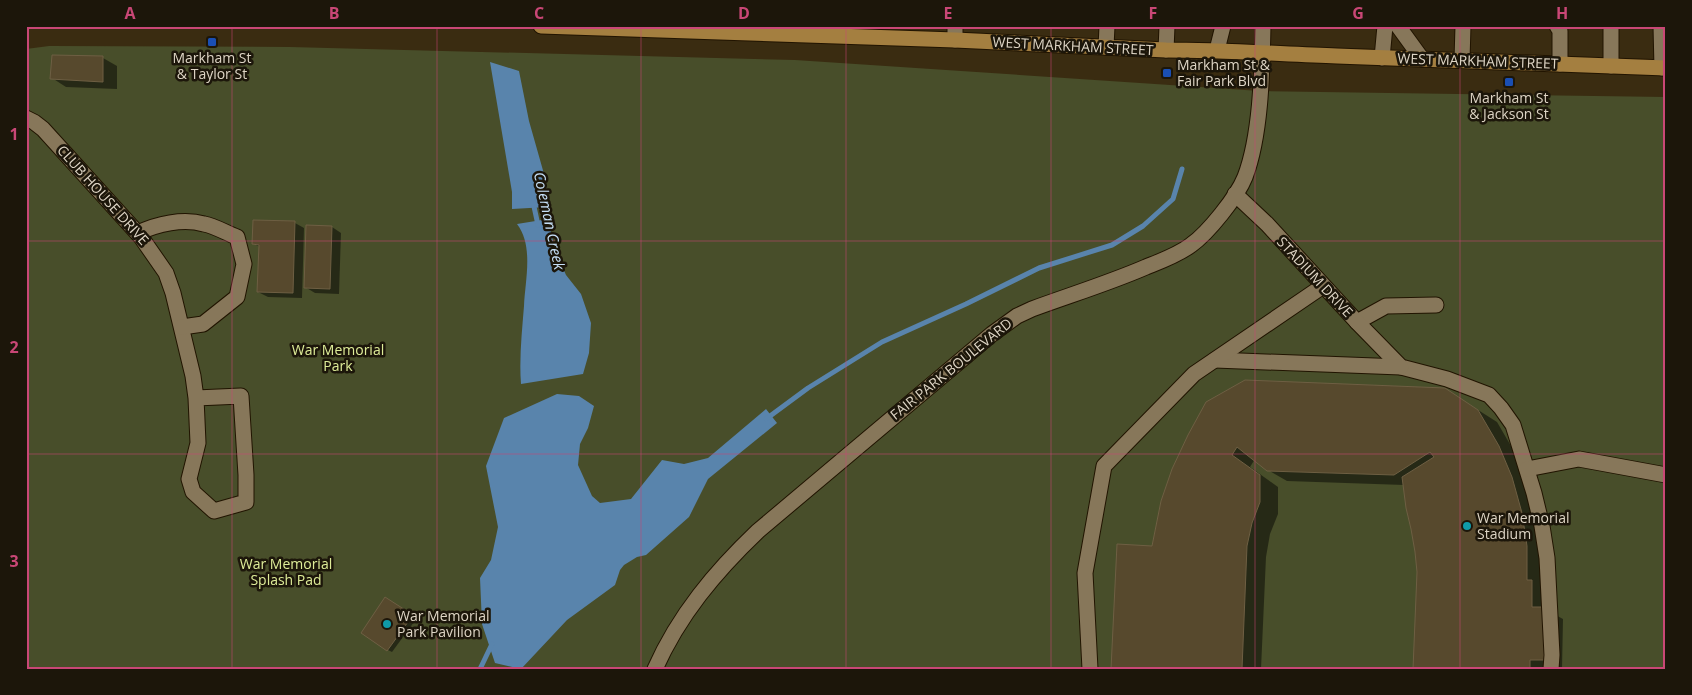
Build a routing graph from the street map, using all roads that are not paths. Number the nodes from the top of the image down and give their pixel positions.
1 (541, 26) edge
2 (1107, 26) edge
3 (1167, 26) edge
4 (1223, 26) edge
5 (1263, 26) edge
6 (1384, 26) edge
7 (1398, 26) edge
8 (1463, 26) edge
9 (1557, 26) edge
10 (1611, 26) edge
11 (1661, 26) edge
12 (641, 28) edge
13 (781, 30) edge
14 (829, 31) edge
15 (955, 33) edge
16 (1106, 47) junction
17 (1166, 50) junction
18 (1216, 50) junction
19 (1262, 54) junction
20 (1382, 58) junction
21 (1422, 59) junction
22 (1462, 60) junction
23 (1560, 64) junction
24 (1611, 66) junction
25 (1664, 68) edge
26 (26, 118) edge
27 (1235, 194) junction
28 (138, 233) junction
29 (1323, 286) junction
30 (1436, 304) dead end
31 (1357, 322) junction
32 (182, 327) junction
33 (1215, 360) junction
34 (1401, 366) junction
35 (196, 398) junction
36 (1527, 469) junction
37 (1666, 475) edge
38 (655, 669) edge
39 (1090, 669) edge
40 (1551, 669) edge

1 - 12 main road, WEST MARKHAM STREET
2 - 16 street
3 - 17 street
4 - 18 street
5 - 19 street, FAIR PARK BOULEVARD
6 - 20 street
7 - 21 street
8 - 22 street
9 - 23 street
10 - 24 street
11 - 25 street
12 - 13 main road, WEST MARKHAM STREET
13 - 14 main road, WEST MARKHAM STREET
14 - 15 main road, WEST MARKHAM STREET
15 - 16 main road, WEST MARKHAM STREET
16 - 17 main road, WEST MARKHAM STREET
17 - 18 main road, WEST MARKHAM STREET
18 - 19 main road, WEST MARKHAM STREET
19 - 20 main road, WEST MARKHAM STREET
19 - 27 street, FAIR PARK BOULEVARD
20 - 21 main road, WEST MARKHAM STREET
21 - 22 main road, WEST MARKHAM STREET
22 - 23 main road, WEST MARKHAM STREET
23 - 24 main road, WEST MARKHAM STREET
24 - 25 main road, WEST MARKHAM STREET
26 - 28 street, CLUB HOUSE DRIVE
27 - 29 street, STADIUM DRIVE
27 - 38 street, FAIR PARK BOULEVARD
28 - 32 street, CLUB HOUSE DRIVE
28 - 32 street
29 - 31 street, STADIUM DRIVE
29 - 33 street
30 - 31 street, STADIUM DRIVE
31 - 34 street
32 - 35 street, CLUB HOUSE DRIVE
33 - 34 street
33 - 39 street
34 - 36 street
35 - 35 street, CLUB HOUSE DRIVE
36 - 37 street
36 - 40 street

